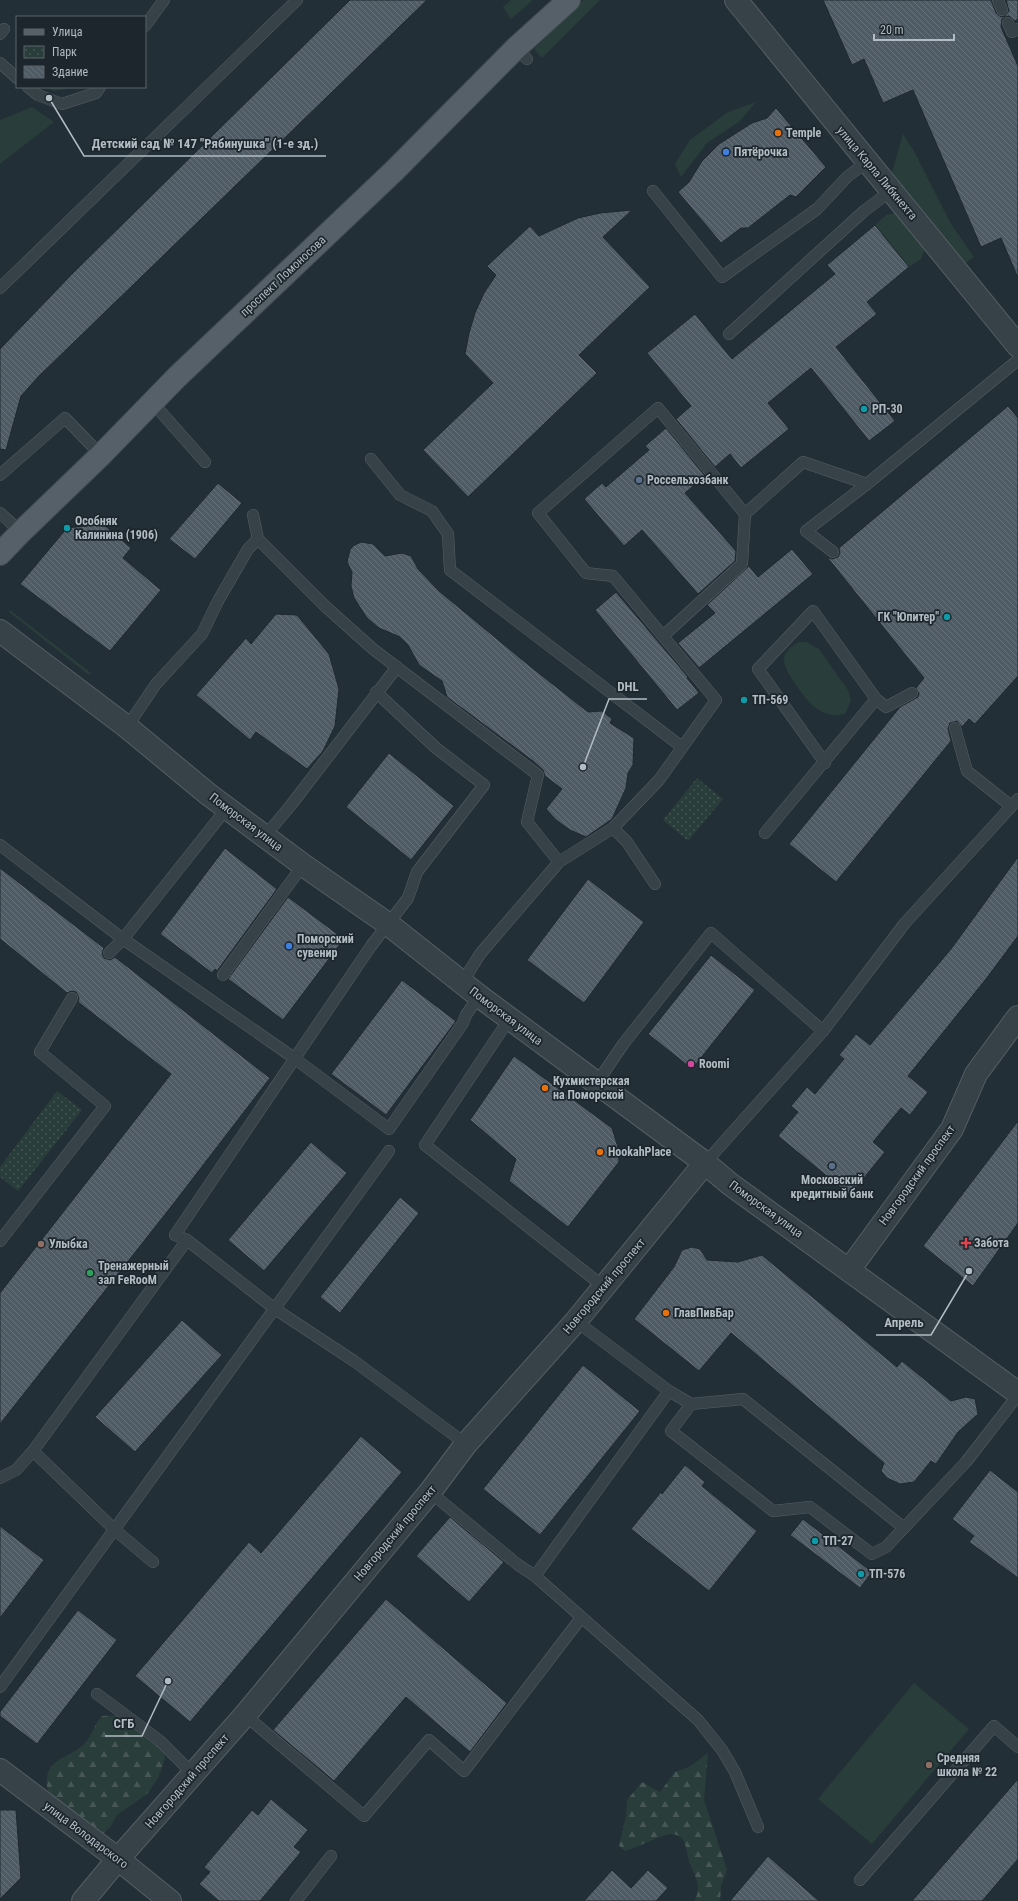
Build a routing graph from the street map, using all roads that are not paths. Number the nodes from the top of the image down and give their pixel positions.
1 (164, 0) edge
2 (297, 0) edge
3 (569, 0) edge
4 (736, 0) edge
5 (1008, 23) dead end
6 (146, 25) edge
7 (1018, 29) edge
8 (0, 63) edge
9 (16, 77) edge
10 (29, 88) edge
11 (99, 88) edge
12 (867, 162) junction
13 (892, 190) junction
14 (653, 191) dead end
15 (0, 288) edge
16 (728, 334) dead end
17 (1018, 346) edge
18 (1018, 360) edge
19 (152, 402) junction
20 (101, 456) junction
21 (371, 459) dead end
22 (205, 462) dead end
23 (0, 475) edge
24 (867, 484) junction
25 (0, 513) edge
26 (745, 514) junction
27 (253, 515) dead end
28 (21, 532) junction
29 (258, 539) junction
30 (833, 552) dead end
31 (0, 554) edge
32 (0, 631) edge
33 (664, 636) junction
34 (397, 667) junction
35 (376, 692) junction
36 (912, 693) dead end
37 (876, 699) junction
38 (127, 727) junction
39 (955, 728) dead end
40 (682, 746) junction
41 (825, 763) junction
42 (1014, 803) edge
43 (227, 808) junction
44 (613, 828) junction
45 (765, 833) dead end
46 (265, 836) junction
47 (0, 845) edge
48 (559, 862) junction
49 (303, 865) junction
50 (655, 884) dead end
51 (388, 924) junction
52 (123, 940) junction
53 (109, 953) dead end
54 (223, 975) dead end
55 (462, 983) junction
56 (479, 996) junction
57 (72, 998) dead end
58 (1018, 1017) edge
59 (510, 1018) junction
60 (823, 1030) junction
61 (294, 1058) junction
62 (596, 1084) junction
63 (389, 1151) dead end
64 (705, 1163) junction
65 (187, 1240) junction
66 (0, 1241) edge
67 (850, 1270) junction
68 (604, 1287) junction
69 (275, 1309) junction
70 (576, 1321) junction
71 (669, 1391) junction
72 (1018, 1394) edge
73 (691, 1404) junction
74 (466, 1444) junction
75 (33, 1451) junction
76 (0, 1478) edge
77 (430, 1492) junction
78 (904, 1528) junction
79 (115, 1530) junction
80 (153, 1562) dead end
81 (535, 1576) junction
82 (581, 1618) junction
83 (0, 1687) edge
84 (97, 1694) dead end
85 (245, 1715) junction
86 (1018, 1747) edge
87 (0, 1770) edge
88 (192, 1773) junction
89 (758, 1827) dead end
90 (331, 1856) dead end
91 (118, 1859) junction
92 (860, 1880) dead end
93 (83, 1901) edge
94 (170, 1901) edge
95 (296, 1901) edge

1 - 6 lane
2 - 15 lane
3 - 19 main road, проспект Ломоносова
4 - 12 street, улица Карла Либкнехта
5 - 7 lane
8 - 9 lane
10 - 11 lane
12 - 13 street, улица Карла Либкнехта
12 - 14 lane
13 - 16 lane
13 - 17 street, улица Карла Либкнехта
18 - 24 lane
19 - 20 main road, проспект Ломоносова
19 - 22 lane
20 - 23 lane
20 - 28 main road, проспект Ломоносова
21 - 40 lane
24 - 26 lane
24 - 30 lane
25 - 28 lane
26 - 33 lane
26 - 33 lane
27 - 29 lane
28 - 31 main road, проспект Ломоносова
29 - 34 lane
29 - 38 lane
32 - 38 street, Поморская улица
33 - 40 lane
34 - 35 lane
34 - 48 lane
35 - 46 lane
35 - 51 lane
36 - 37 lane
37 - 41 lane
37 - 41 lane
38 - 43 street, Поморская улица
39 - 42 lane
40 - 44 lane
41 - 45 lane
42 - 60 lane
43 - 46 street, Поморская улица
43 - 52 lane
44 - 48 lane
44 - 50 lane
46 - 49 street, Поморская улица
47 - 52 lane
48 - 55 lane
49 - 51 street, Поморская улица
49 - 54 lane
51 - 55 street, Поморская улица
51 - 61 lane
52 - 53 lane
52 - 61 lane
55 - 56 street, Поморская улица
56 - 59 street, Поморская улица
56 - 61 lane
57 - 66 lane
58 - 67 street, Новгородский проспект
59 - 62 street, Поморская улица
59 - 68 lane
60 - 62 lane
60 - 64 lane
61 - 65 lane
62 - 64 street, Поморская улица
63 - 69 lane
64 - 67 street, Поморская улица
64 - 68 street, Новгородский проспект
65 - 69 lane
65 - 75 lane
67 - 72 street, Поморская улица
68 - 70 street, Новгородский проспект
69 - 74 lane
69 - 79 lane
70 - 71 lane
70 - 74 street, Новгородский проспект
71 - 73 lane
71 - 81 lane
72 - 78 lane
73 - 78 lane
73 - 78 lane
74 - 77 street, Новгородский проспект
75 - 76 lane
75 - 79 lane
77 - 81 lane
77 - 85 street, Новгородский проспект
79 - 80 lane
79 - 83 lane
81 - 82 lane
82 - 85 lane
82 - 89 lane
84 - 88 lane
85 - 88 street, Новгородский проспект
86 - 92 lane
87 - 91 street, улица Володарского
88 - 91 street, Новгородский проспект
90 - 95 lane
91 - 93 street, Новгородский проспект
91 - 94 street, улица Володарского

